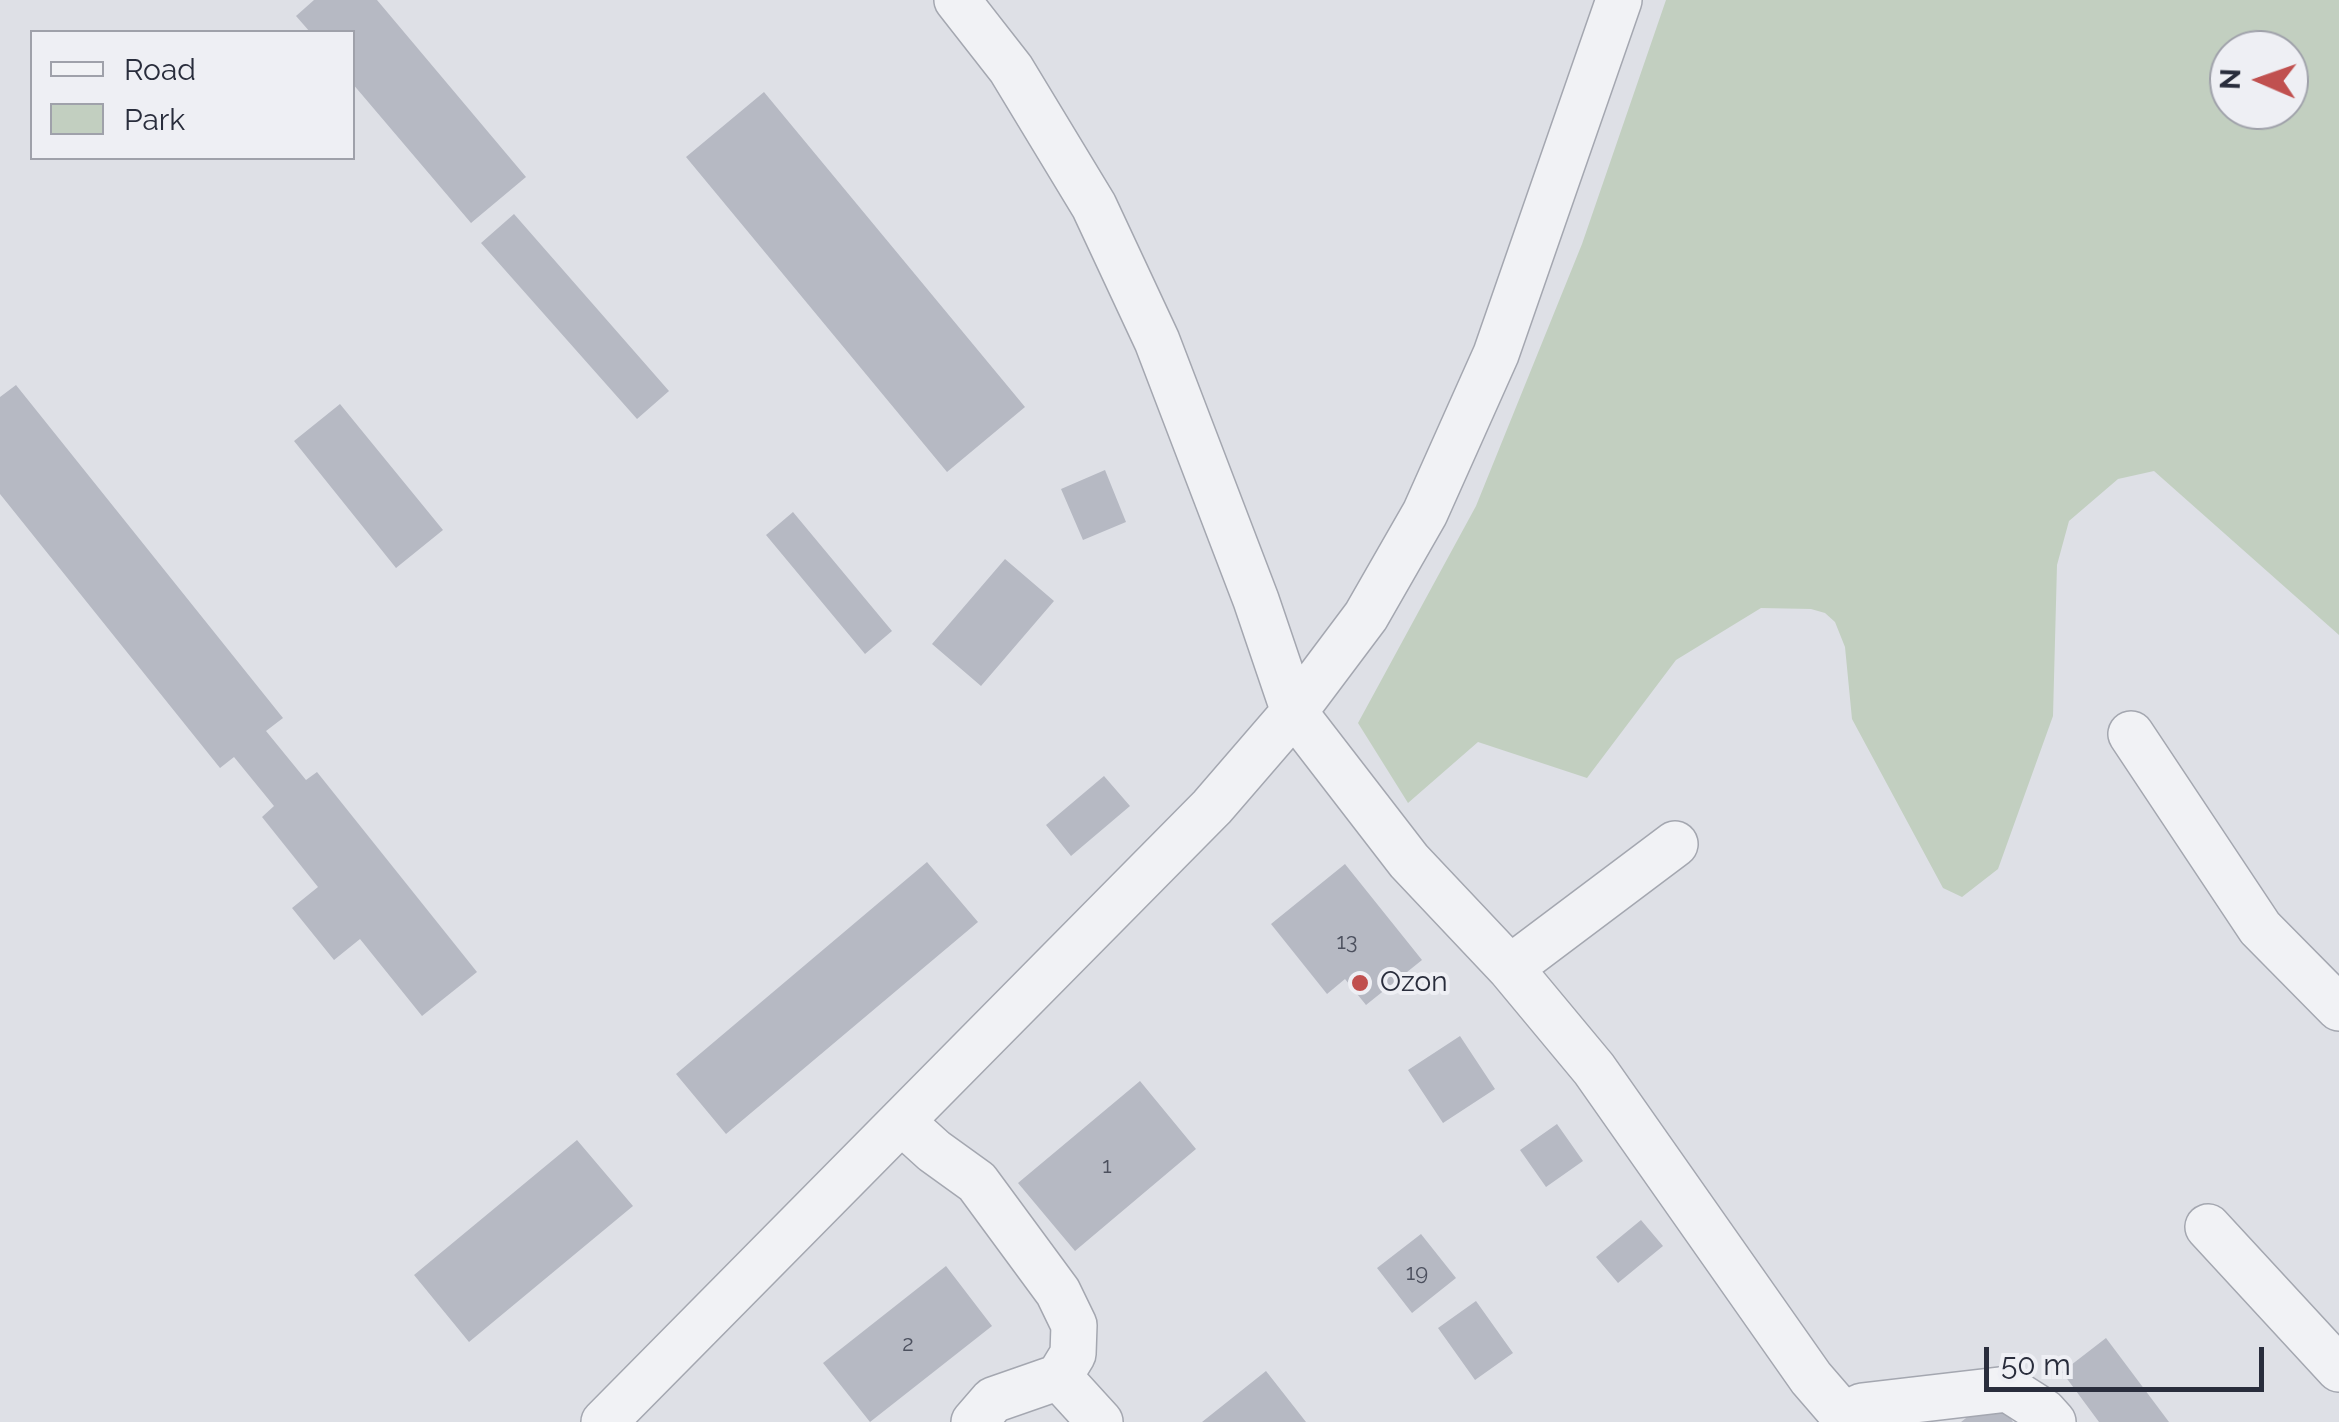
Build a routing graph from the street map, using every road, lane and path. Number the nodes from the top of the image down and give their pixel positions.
1 (957, 0) edge
2 (1619, 0) edge
3 (1294, 712) junction
4 (2131, 734) dead end
5 (1675, 844) dead end
6 (1510, 968) junction
7 (2339, 1008) edge
8 (902, 1122) junction
9 (2208, 1227) dead end
10 (2339, 1368) edge
11 (1059, 1377) junction
12 (1847, 1419) edge
13 (604, 1422) edge
14 (974, 1422) edge
15 (1100, 1422) edge
16 (2053, 1422) edge

1 - 3 street
2 - 3 street
3 - 6 street
3 - 8 street
4 - 7 street
5 - 6 street
6 - 12 street
8 - 11 street
8 - 13 street
9 - 10 street
11 - 14 street
11 - 15 street
12 - 16 street

